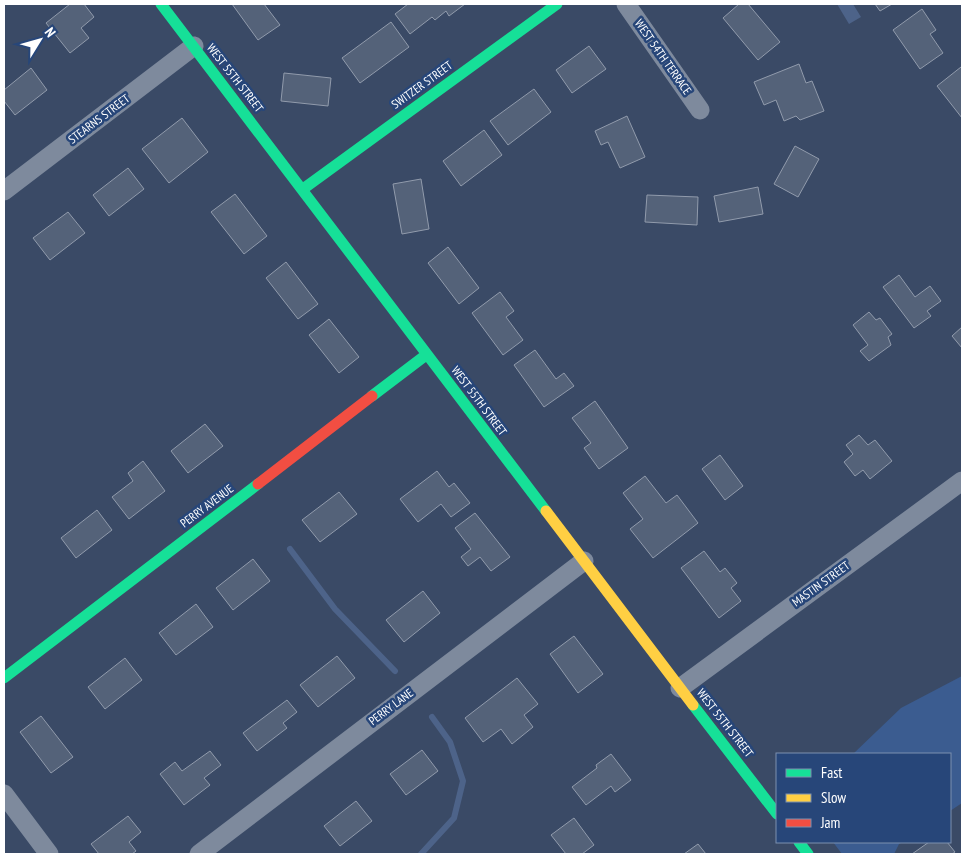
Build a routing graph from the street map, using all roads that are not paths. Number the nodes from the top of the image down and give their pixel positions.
1 (160, 4) edge
2 (557, 4) edge
3 (626, 4) edge
4 (194, 46) junction
5 (700, 110) dead end
6 (303, 188) junction
7 (4, 191) edge
8 (426, 354) junction
9 (962, 481) edge
10 (584, 561) junction
11 (4, 678) edge
12 (680, 688) junction
13 (4, 794) edge
14 (776, 813) edge
15 (799, 843) edge
16 (49, 854) edge
17 (198, 854) edge
18 (808, 854) edge

1 - 4 street, WEST 55TH STREET
2 - 6 street, SWITZER STREET
3 - 5 street, WEST 54TH TERRACE
4 - 6 street, WEST 55TH STREET
4 - 7 street, STEARNS STREET
6 - 8 street, WEST 55TH STREET
8 - 10 street, WEST 55TH STREET
8 - 11 street, PERRY AVENUE
9 - 12 street, MASTIN STREET
10 - 12 street, WEST 55TH STREET
10 - 17 street, PERRY LANE
12 - 14 street, WEST 55TH STREET
13 - 16 street
15 - 18 street

